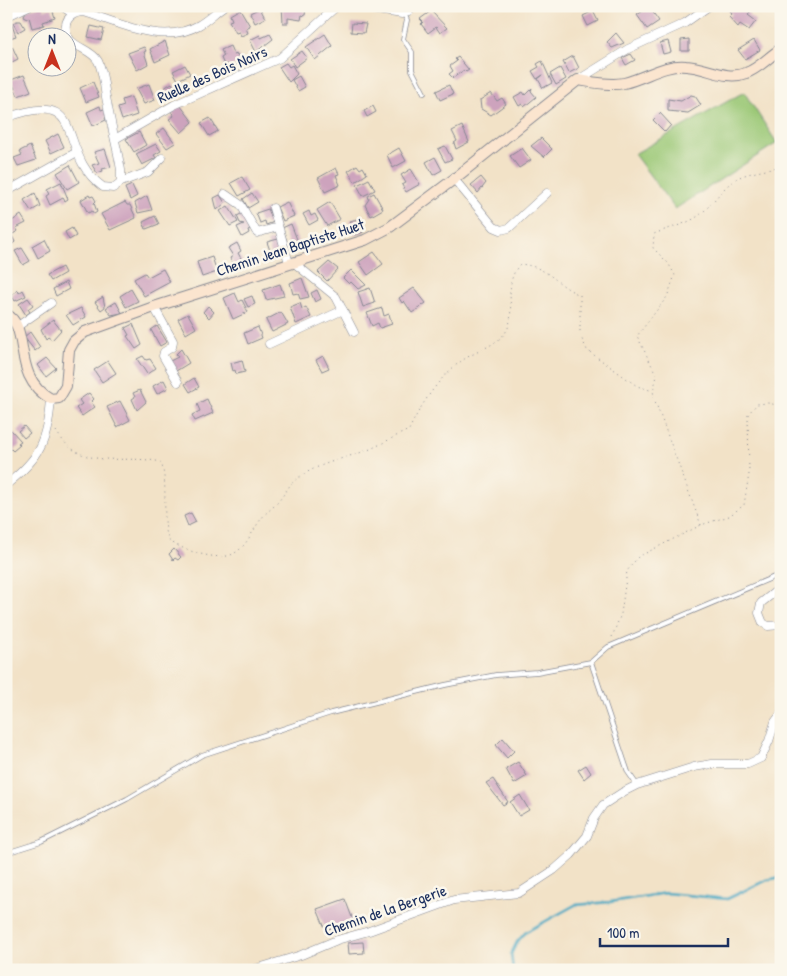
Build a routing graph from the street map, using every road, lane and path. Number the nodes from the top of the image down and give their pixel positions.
1 (29, 6) edge
2 (62, 6) edge
3 (224, 6) edge
4 (337, 6) edge
5 (352, 6) edge
6 (412, 6) edge
7 (709, 6) edge
8 (73, 14) junction
9 (404, 14) junction
10 (6, 18) edge
11 (781, 49) edge
12 (578, 80) junction
13 (424, 93) dead end
14 (6, 118) edge
15 (115, 139) junction
16 (76, 152) junction
17 (162, 158) dead end
18 (781, 166) edge
19 (454, 179) junction
20 (121, 182) junction
21 (6, 192) edge
22 (226, 194) dead end
23 (547, 194) dead end
24 (273, 208) dead end
25 (278, 228) junction
26 (291, 262) junction
27 (51, 303) dead end
28 (154, 307) junction
29 (343, 310) junction
30 (6, 314) edge
31 (18, 326) junction
32 (354, 332) dead end
33 (269, 344) dead end
34 (178, 382) dead end
35 (652, 392) junction
36 (51, 399) junction
37 (781, 406) edge
38 (50, 422) junction
39 (6, 485) edge
40 (701, 525) junction
41 (781, 578) edge
42 (781, 587) edge
43 (781, 625) edge
44 (608, 648) junction
45 (591, 662) junction
46 (781, 714) edge
47 (637, 785) junction
48 (6, 853) edge
49 (252, 970) edge

1 - 10 street
2 - 8 street
3 - 8 street
4 - 15 street, Ruelle des Bois Noirs
5 - 9 street
6 - 9 street
7 - 12 street
8 - 15 street
9 - 13 lane
11 - 12 street
12 - 19 street, Chemin Jean Baptiste Huet
14 - 16 street
15 - 20 street
16 - 20 street
16 - 21 street
17 - 20 street
18 - 35 path
19 - 23 street
19 - 26 street, Chemin Jean Baptiste Huet
22 - 25 street
24 - 25 street
25 - 26 street
26 - 28 street, Chemin Jean Baptiste Huet
26 - 29 street
27 - 31 street
28 - 34 street
28 - 36 street, Chemin Jean Baptiste Huet
29 - 32 street
29 - 33 street
30 - 31 street
31 - 36 street
35 - 38 path
35 - 40 path
36 - 38 street
37 - 40 path
38 - 39 street
40 - 44 path
41 - 44 lane
42 - 43 street
44 - 45 lane
45 - 47 lane
45 - 48 lane
46 - 47 street, Chemin de la Bergerie
47 - 49 street, Chemin de la Bergerie

